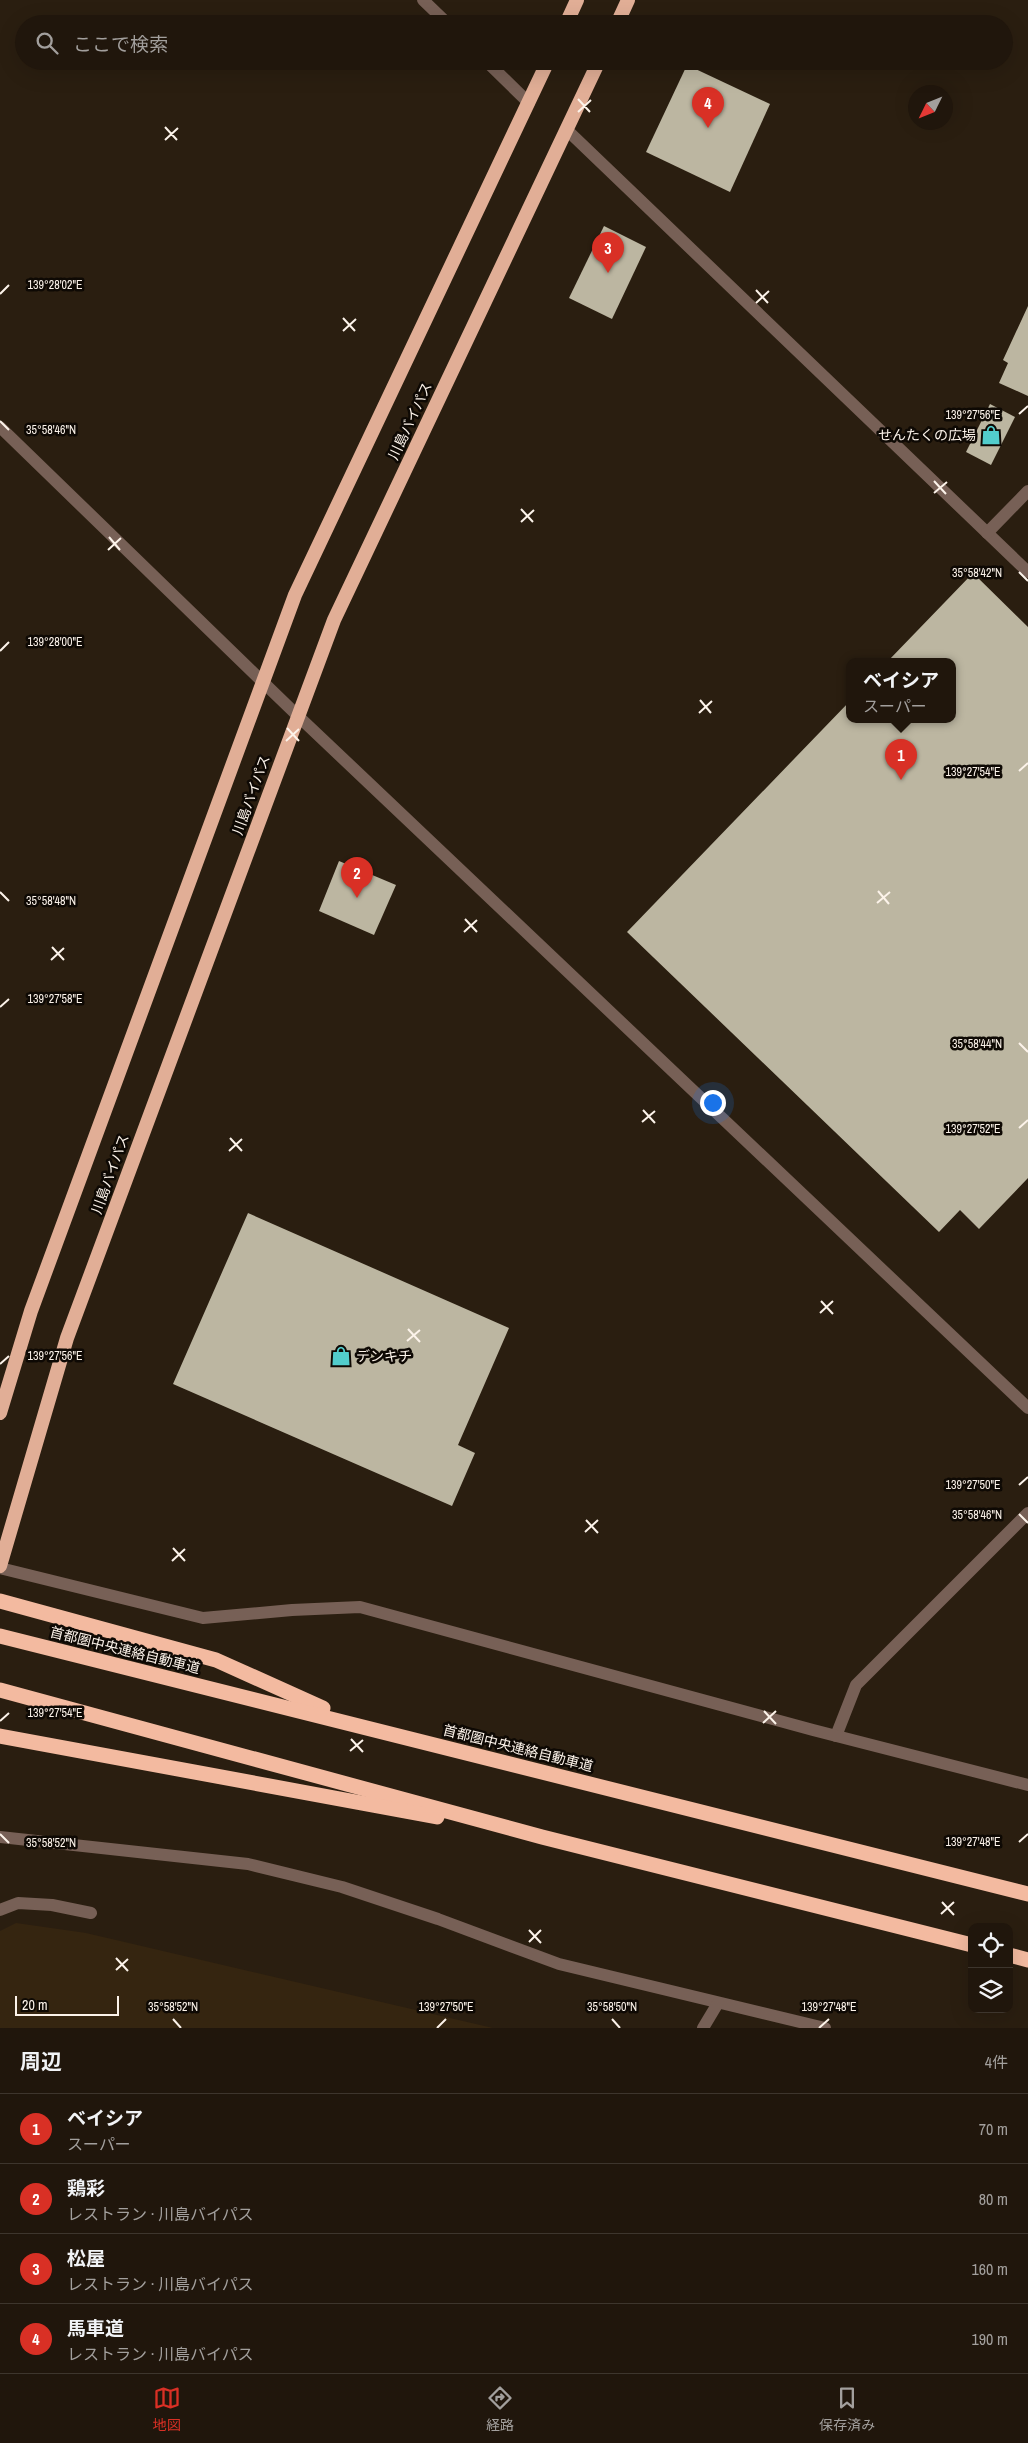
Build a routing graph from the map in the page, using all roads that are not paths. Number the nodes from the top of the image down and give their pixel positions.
1 (423, 0) edge
2 (577, 0) edge
3 (628, 0) edge
4 (439, 15) edge
5 (570, 15) edge
6 (621, 15) edge
7 (495, 70) edge
8 (544, 70) edge
9 (595, 70) edge
10 (529, 103) junction
11 (567, 130) junction
12 (0, 427) edge
13 (1028, 491) edge
14 (987, 533) junction
15 (1028, 572) edge
16 (263, 682) junction
17 (298, 716) junction
18 (1028, 1408) edge
19 (0, 1413) edge
20 (1028, 1514) edge
21 (0, 1567) edge
22 (0, 1601) edge
23 (0, 1636) edge
24 (0, 1690) edge
25 (358, 1724) junction
26 (0, 1736) edge
27 (836, 1736) junction
28 (1028, 1785) edge
29 (0, 1837) edge
30 (542, 1837) junction
31 (1028, 1894) edge
32 (0, 1910) edge
33 (91, 1913) dead end
34 (968, 1945) edge
35 (1013, 1956) edge
36 (1028, 1960) edge
37 (718, 2003) junction
38 (703, 2028) edge
39 (825, 2028) edge

1 - 4 street
2 - 5 highway
3 - 6 highway
7 - 10 street
8 - 10 highway, 川島バイパス
9 - 11 highway, 川島バイパス
10 - 16 highway, 川島バイパス
11 - 14 street
11 - 17 highway, 川島バイパス
12 - 16 street
13 - 14 street
14 - 15 street
16 - 17 street
16 - 19 highway, 川島バイパス
17 - 18 street
17 - 21 highway, 川島バイパス
20 - 27 street
21 - 27 street
22 - 25 highway
23 - 25 highway, 首都圏中央連絡自動車道
24 - 30 highway
25 - 31 highway, 首都圏中央連絡自動車道
26 - 30 highway
27 - 28 street
29 - 37 street
30 - 34 highway
32 - 33 street
35 - 36 highway
37 - 38 street
37 - 39 street

